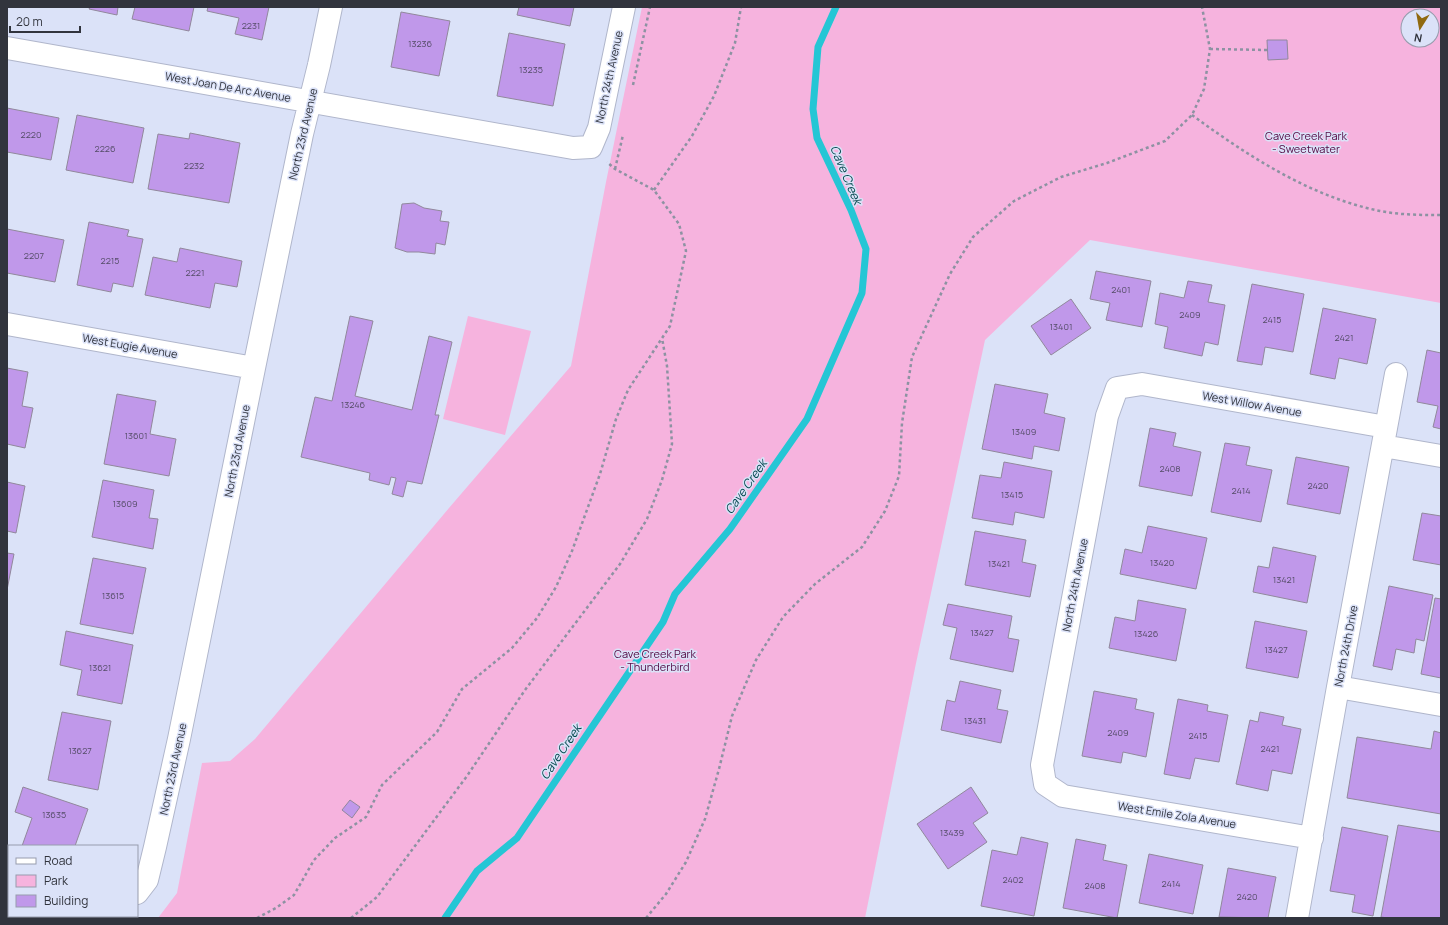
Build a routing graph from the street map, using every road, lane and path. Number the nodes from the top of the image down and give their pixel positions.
1 (331, 7) edge
2 (624, 7) edge
3 (741, 7) edge
4 (1202, 7) edge
5 (7, 48) edge
6 (1210, 49) junction
7 (1268, 50) dead end
8 (310, 102) junction
9 (1192, 114) junction
10 (591, 147) junction
11 (654, 190) junction
12 (1441, 215) edge
13 (7, 324) edge
14 (662, 338) junction
15 (254, 368) junction
16 (1396, 374) dead end
17 (1118, 388) joint
18 (1385, 436) junction
19 (1441, 456) edge
20 (1338, 687) junction
21 (1441, 705) edge
22 (1045, 784) joint
23 (1312, 838) junction
24 (138, 892) edge
25 (257, 918) edge
26 (351, 918) edge
27 (646, 918) edge
28 (1298, 918) edge

1 - 8 street, North 23rd Avenue
2 - 10 street, North 24th Avenue
3 - 11 path
4 - 6 path
5 - 8 street, West Joan De Arc Avenue
6 - 7 path
6 - 9 path
8 - 10 street, West Joan De Arc Avenue
8 - 15 street, North 23rd Avenue
9 - 12 path
9 - 27 path
10 - 11 path
11 - 14 path
13 - 15 street, West Eugie Avenue
14 - 25 path
14 - 26 path
15 - 24 street, North 23rd Avenue
16 - 18 street, North 24th Drive
17 - 18 street, West Willow Avenue
17 - 22 street, North 24th Avenue
18 - 19 street, West Willow Avenue
18 - 20 street, North 24th Drive
20 - 21 street
20 - 23 street, North 24th Drive
22 - 23 street, West Emile Zola Avenue
23 - 28 street, North 24th Drive

